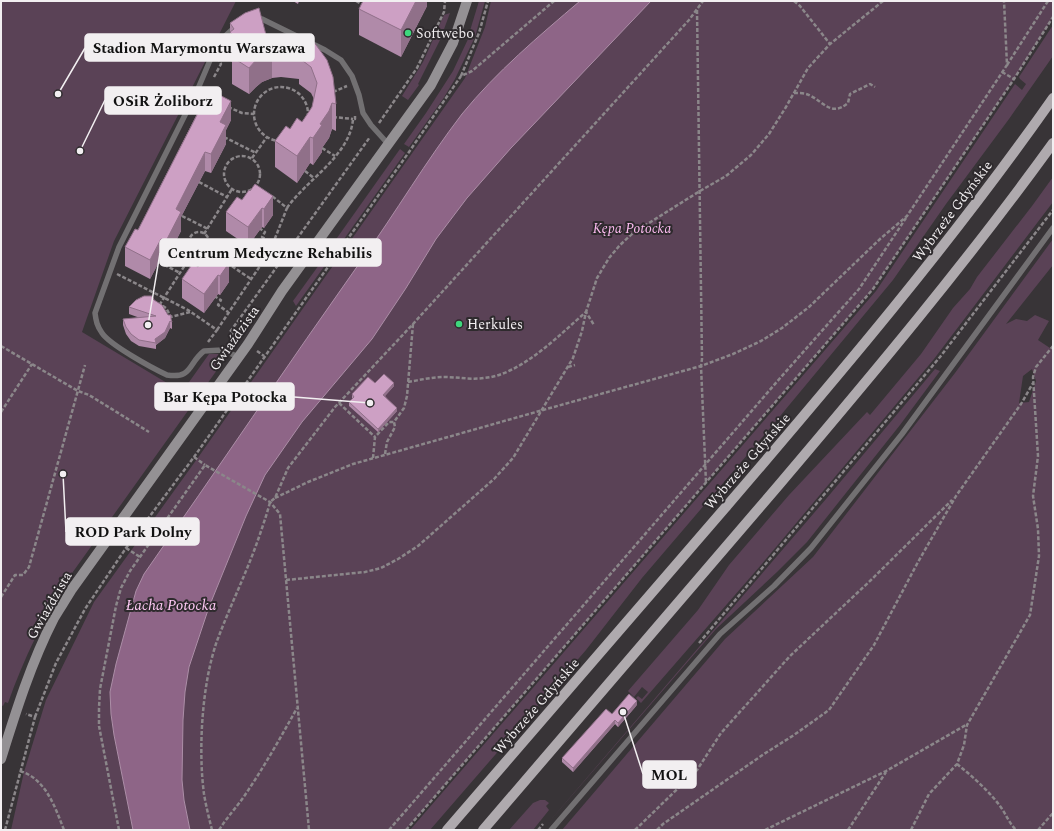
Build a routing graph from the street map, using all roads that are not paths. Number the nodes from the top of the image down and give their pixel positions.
1 (467, 1) edge
2 (1053, 98) edge
3 (1053, 143) edge
4 (389, 145) junction
5 (1053, 228) edge
6 (239, 356) junction
7 (1, 759) edge
8 (447, 830) edge
9 (483, 830) edge
10 (551, 830) edge

1 - 4 street, Gwiaździsta
2 - 8 main road, Wybrzeże Gdyńskie
3 - 9 main road
4 - 6 street, Gwiaździsta
4 - 6 lane
5 - 10 lane
6 - 7 street, Gwiaździsta

